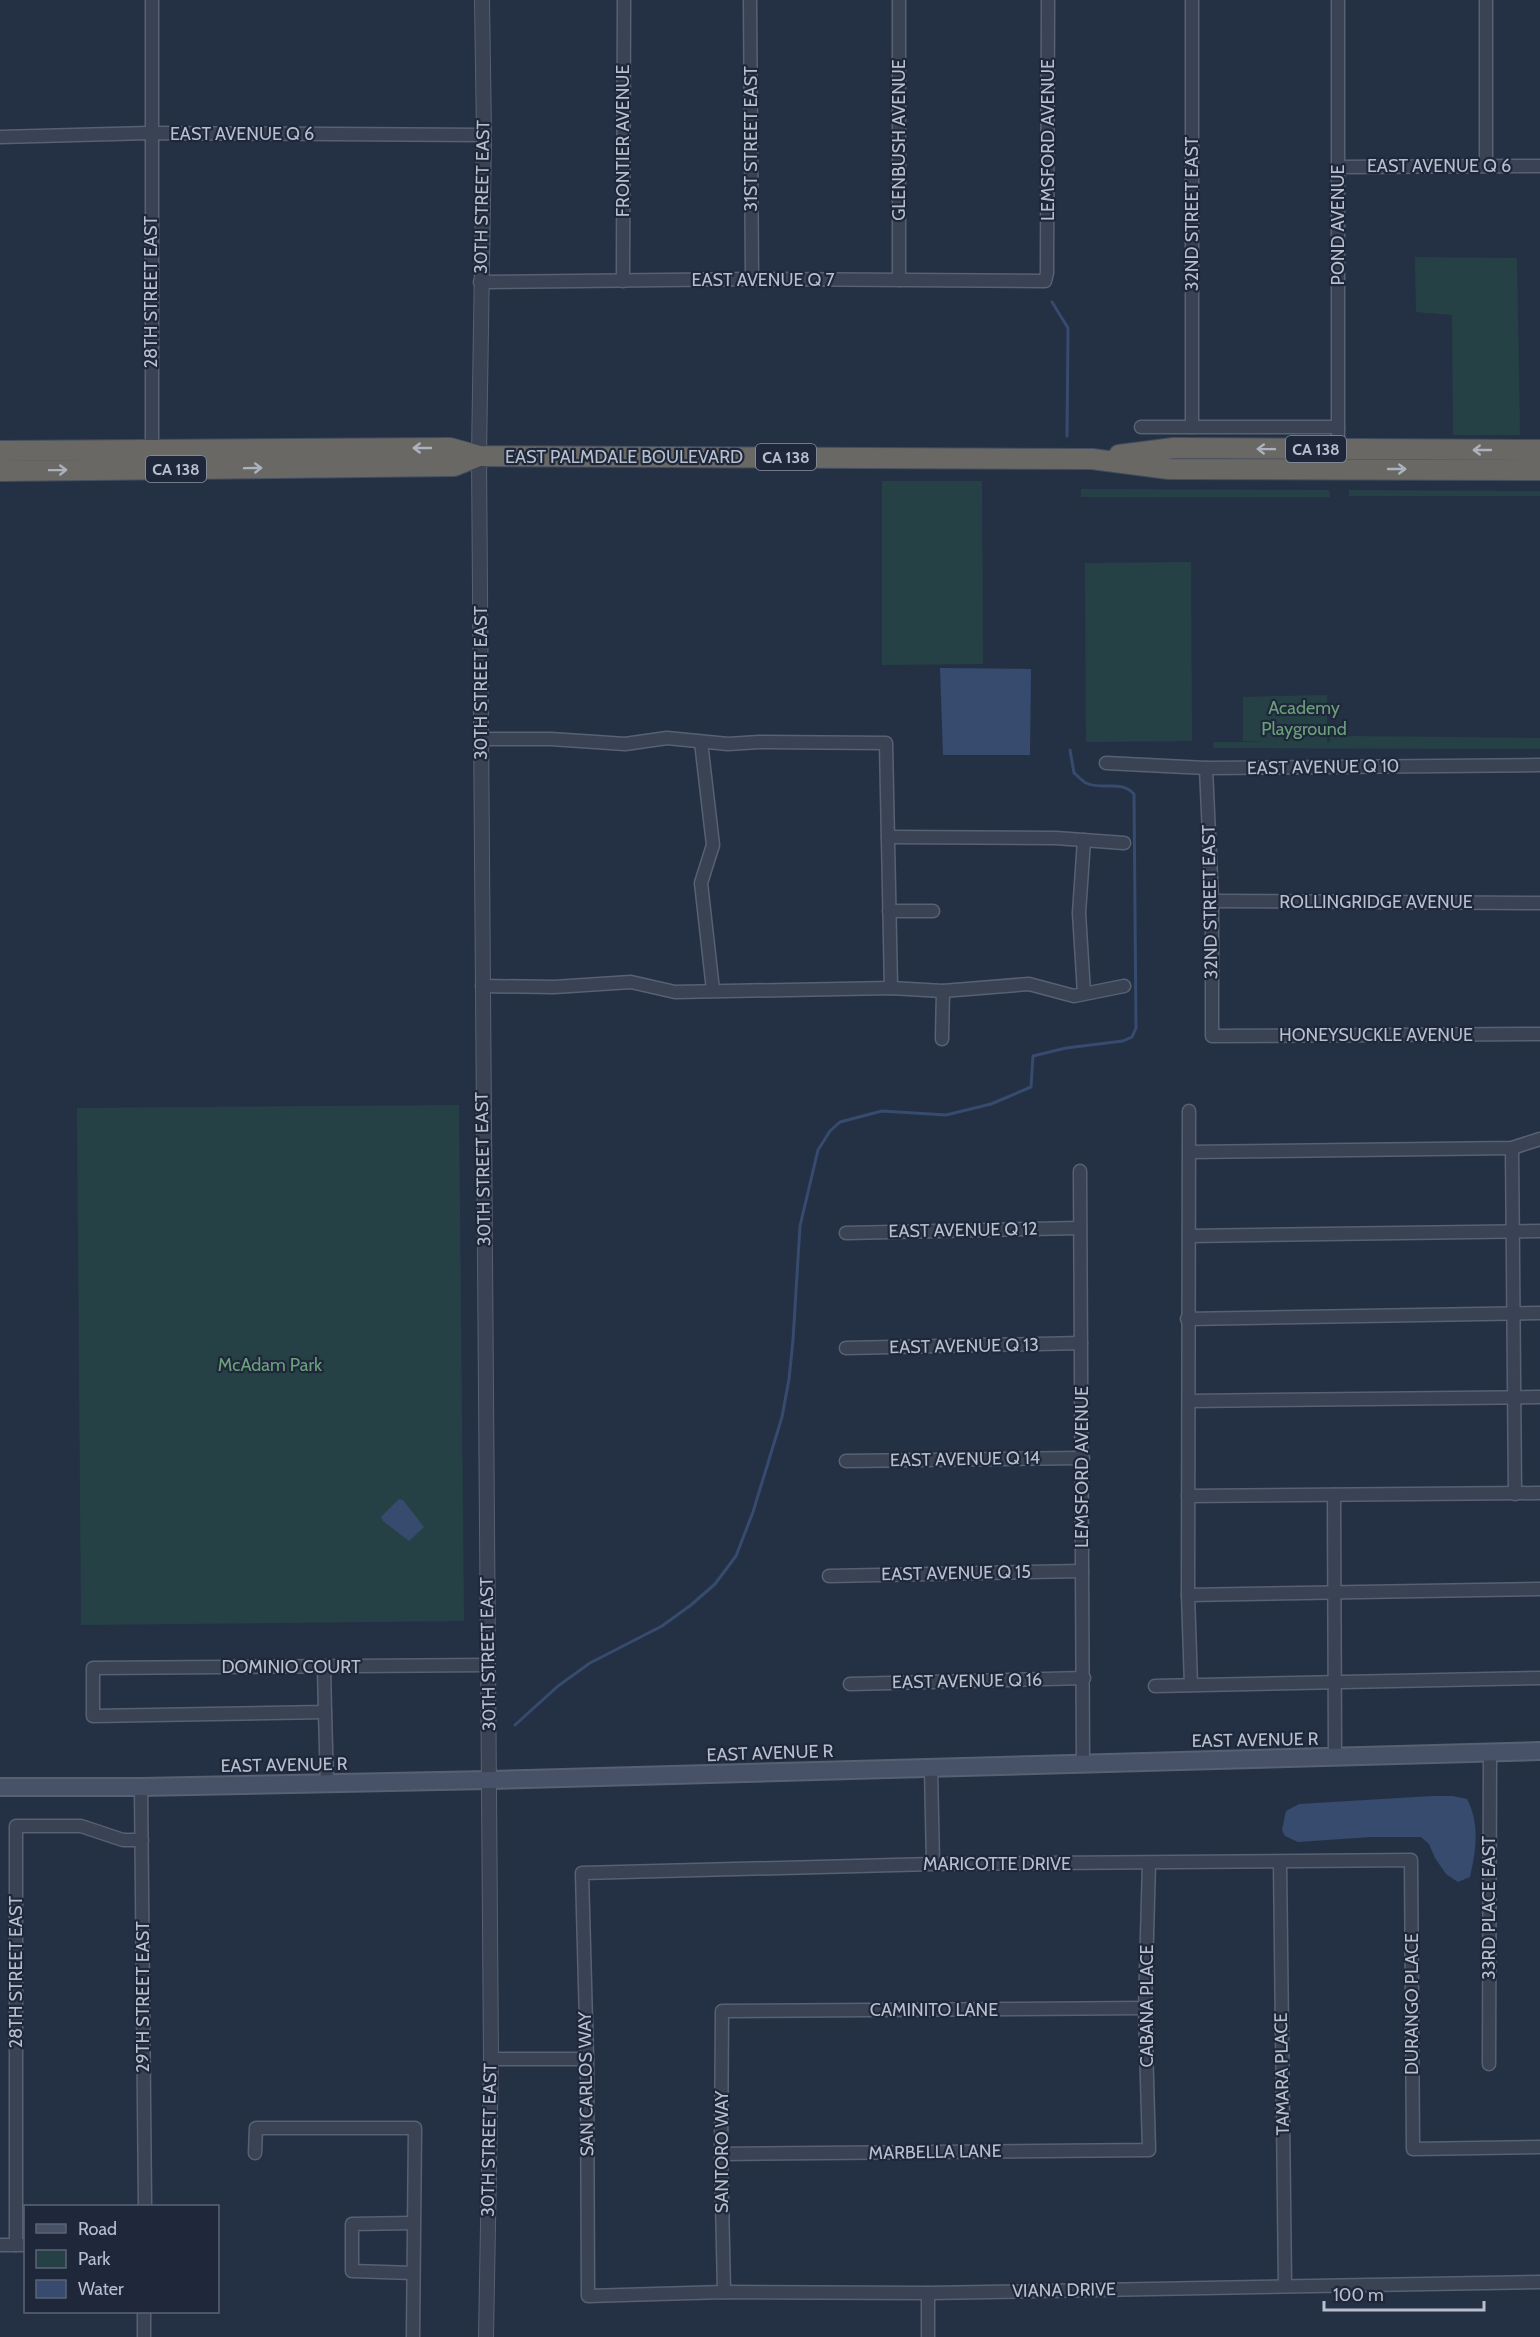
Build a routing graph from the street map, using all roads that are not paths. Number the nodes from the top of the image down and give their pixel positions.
1 (152, 0) edge
2 (482, 0) edge
3 (624, 0) edge
4 (750, 0) edge
5 (899, 0) edge
6 (1048, 0) edge
7 (1192, 0) edge
8 (1338, 0) edge
9 (1486, 0) edge
10 (150, 133) junction
11 (484, 135) junction
12 (0, 137) edge
13 (1338, 166) junction
14 (1486, 166) junction
15 (1540, 166) edge
16 (752, 279) junction
17 (899, 280) junction
18 (623, 281) junction
19 (1045, 281) joint
20 (480, 282) junction
21 (1141, 427) dead end
22 (1192, 427) junction
23 (1338, 427) junction
24 (1338, 449) junction
25 (152, 450) junction
26 (1540, 450) edge
27 (0, 451) edge
28 (479, 456) junction
29 (1092, 459) junction
30 (1177, 469) junction
31 (1519, 470) junction
32 (1540, 470) edge
33 (0, 471) edge
34 (1540, 478) edge
35 (1338, 482) dead end
36 (482, 739) junction
37 (700, 742) junction
38 (1106, 764) dead end
39 (1540, 765) edge
40 (1206, 768) junction
41 (888, 837) junction
42 (1084, 840) junction
43 (1124, 843) dead end
44 (1212, 901) junction
45 (1540, 903) edge
46 (889, 911) junction
47 (933, 911) dead end
48 (482, 986) junction
49 (1124, 986) dead end
50 (891, 988) junction
51 (713, 990) junction
52 (943, 991) junction
53 (1084, 993) junction
54 (1540, 1034) edge
55 (1212, 1036) joint
56 (942, 1039) dead end
57 (1189, 1112) dead end
58 (1540, 1139) edge
59 (1512, 1148) junction
60 (1189, 1152) junction
61 (1080, 1171) dead end
62 (1080, 1228) junction
63 (1514, 1231) junction
64 (1540, 1231) edge
65 (846, 1233) dead end
66 (1188, 1236) junction
67 (1515, 1313) junction
68 (1540, 1313) edge
69 (1187, 1319) junction
70 (1081, 1343) junction
71 (846, 1348) dead end
72 (1515, 1397) junction
73 (1540, 1397) edge
74 (1189, 1401) junction
75 (1083, 1458) junction
76 (846, 1461) dead end
77 (1540, 1493) edge
78 (1515, 1494) junction
79 (1334, 1495) junction
80 (1188, 1496) junction
81 (1082, 1571) junction
82 (829, 1576) dead end
83 (1540, 1589) edge
84 (1335, 1593) junction
85 (1188, 1595) junction
86 (488, 1665) junction
87 (324, 1666) junction
88 (1084, 1678) junction
89 (1540, 1678) edge
90 (1336, 1683) junction
91 (850, 1684) dead end
92 (1191, 1685) junction
93 (1155, 1686) dead end
94 (325, 1713) junction
95 (1540, 1751) edge
96 (1490, 1752) junction
97 (1335, 1757) junction
98 (1083, 1763) junction
99 (932, 1768) junction
100 (489, 1780) junction
101 (327, 1784) junction
102 (0, 1787) edge
103 (141, 1787) junction
104 (142, 1840) junction
105 (1411, 1860) joint
106 (1280, 1862) junction
107 (1149, 1863) junction
108 (933, 1864) junction
109 (582, 1873) joint
110 (1145, 2008) junction
111 (722, 2011) joint
112 (587, 2059) junction
113 (491, 2060) junction
114 (1489, 2064) dead end
115 (1540, 2147) edge
116 (1149, 2150) joint
117 (255, 2152) dead end
118 (721, 2154) junction
119 (145, 2205) edge
120 (413, 2223) junction
121 (0, 2245) edge
122 (21, 2245) edge
123 (413, 2272) junction
124 (1540, 2282) edge
125 (1285, 2286) junction
126 (724, 2292) junction
127 (928, 2293) junction
128 (588, 2295) joint
129 (144, 2313) edge
130 (144, 2337) edge
131 (413, 2337) edge
132 (486, 2337) edge
133 (928, 2337) edge

1 - 10 street, 28TH STREET EAST
2 - 11 street, 30TH STREET EAST
3 - 18 street, FRONTIER AVENUE
4 - 16 street, 31ST STREET EAST
5 - 17 street, GLENBUSH AVENUE
6 - 19 street, LEMSFORD AVENUE
7 - 22 street, 32ND STREET EAST
8 - 13 street, POND AVENUE
9 - 14 street
10 - 11 street, EAST AVENUE Q 6
10 - 12 street, EAST AVENUE Q 6
10 - 25 street, 28TH STREET EAST
11 - 20 street, 30TH STREET EAST
13 - 14 street, EAST AVENUE Q 6
13 - 23 street, POND AVENUE
14 - 15 street, EAST AVENUE Q 6
16 - 17 street, EAST AVENUE Q 7
16 - 18 street, EAST AVENUE Q 7
17 - 19 street, EAST AVENUE Q 7
18 - 20 street, EAST AVENUE Q 7
20 - 28 street, 30TH STREET EAST
21 - 22 street
22 - 23 street
23 - 24 street, POND AVENUE
26 -> 24 highway, EAST PALMDALE BOULEVARD / CA 138
24 -> 29 highway, EAST PALMDALE BOULEVARD / CA 138
25 - 27 highway, EAST PALMDALE BOULEVARD / CA 138
28 -> 25 highway, EAST PALMDALE BOULEVARD / CA 138
28 - 29 highway, EAST PALMDALE BOULEVARD / CA 138
33 -> 28 highway, EAST PALMDALE BOULEVARD / CA 138
28 - 36 street, 30TH STREET EAST
29 - 30 highway, EAST PALMDALE BOULEVARD
30 -> 31 highway, EAST PALMDALE BOULEVARD
30 - 35 highway
31 - 32 highway, EAST PALMDALE BOULEVARD
31 - 34 highway
36 - 37 street
36 - 48 street, 30TH STREET EAST
37 - 41 street
37 - 51 street
38 - 40 street, EAST AVENUE Q 10
39 - 40 street, EAST AVENUE Q 10
40 - 44 street, 32ND STREET EAST
41 - 42 street
41 - 46 street
42 - 43 street
42 - 53 street
44 - 45 street, ROLLINGRIDGE AVENUE
44 - 55 street, 32ND STREET EAST
46 - 47 street
46 - 50 street
48 - 51 street
48 - 86 street, 30TH STREET EAST
49 - 53 street
50 - 51 street
50 - 52 street
52 - 53 street
52 - 56 street
54 - 55 street, HONEYSUCKLE AVENUE
57 - 60 street
58 - 59 street
59 - 60 street
59 - 63 street
60 - 66 street
61 - 62 street, LEMSFORD AVENUE
62 - 65 street, EAST AVENUE Q 12
62 - 70 street, LEMSFORD AVENUE
63 - 64 street
63 - 66 street
63 - 67 street
66 - 69 street
67 - 68 street
67 - 69 street
67 - 72 street
69 - 74 street
70 - 71 street, EAST AVENUE Q 13
70 - 75 street, LEMSFORD AVENUE
72 - 73 street
72 - 74 street
72 - 78 street
74 - 80 street
75 - 76 street, EAST AVENUE Q 14
75 - 81 street, LEMSFORD AVENUE
77 - 78 street
78 - 79 street
79 - 80 street
79 - 84 street
80 - 85 street
81 - 82 street, EAST AVENUE Q 15
81 - 88 street, LEMSFORD AVENUE
83 - 84 street
84 - 85 street
84 - 90 street
85 - 92 street
86 - 87 street, DOMINIO COURT
86 - 100 street, 30TH STREET EAST
87 - 94 street
87 - 94 street, DOMINIO COURT
88 - 91 street, EAST AVENUE Q 16
88 - 98 street, LEMSFORD AVENUE
89 - 90 street
90 - 92 street
90 - 97 street
92 - 93 street
94 - 101 street
95 - 96 main road, EAST AVENUE R
96 - 97 main road, EAST AVENUE R
96 - 114 street, 33RD PLACE EAST
97 - 98 main road, EAST AVENUE R
98 - 99 main road, EAST AVENUE R
99 - 100 main road, EAST AVENUE R
99 - 108 street
100 - 101 main road, EAST AVENUE R
100 - 113 street, 30TH STREET EAST
101 - 103 main road, EAST AVENUE R
102 - 103 main road, EAST AVENUE R
103 - 104 street, 29TH STREET EAST
104 - 119 street, 29TH STREET EAST
104 - 122 street, 28TH STREET EAST
105 - 106 street, MARICOTTE DRIVE
105 - 115 street, DURANGO PLACE
106 - 107 street, MARICOTTE DRIVE
106 - 125 street, TAMARA PLACE
107 - 108 street, MARICOTTE DRIVE
107 - 110 street, CABANA PLACE
108 - 109 street, MARICOTTE DRIVE
109 - 112 street, SAN CARLOS WAY
110 - 111 street, CAMINITO LANE
110 - 116 street, CABANA PLACE
111 - 118 street, SANTORO WAY
112 - 113 street
112 - 128 street, SAN CARLOS WAY
113 - 132 street, 30TH STREET EAST
116 - 118 street, MARBELLA LANE
117 - 120 street
118 - 126 street, SANTORO WAY
120 - 123 street
120 - 123 street
121 - 122 street
123 - 131 street
124 - 125 street, VIANA DRIVE
125 - 127 street, VIANA DRIVE
126 - 127 street, VIANA DRIVE
126 - 128 street, VIANA DRIVE
127 - 133 street
129 - 130 street

